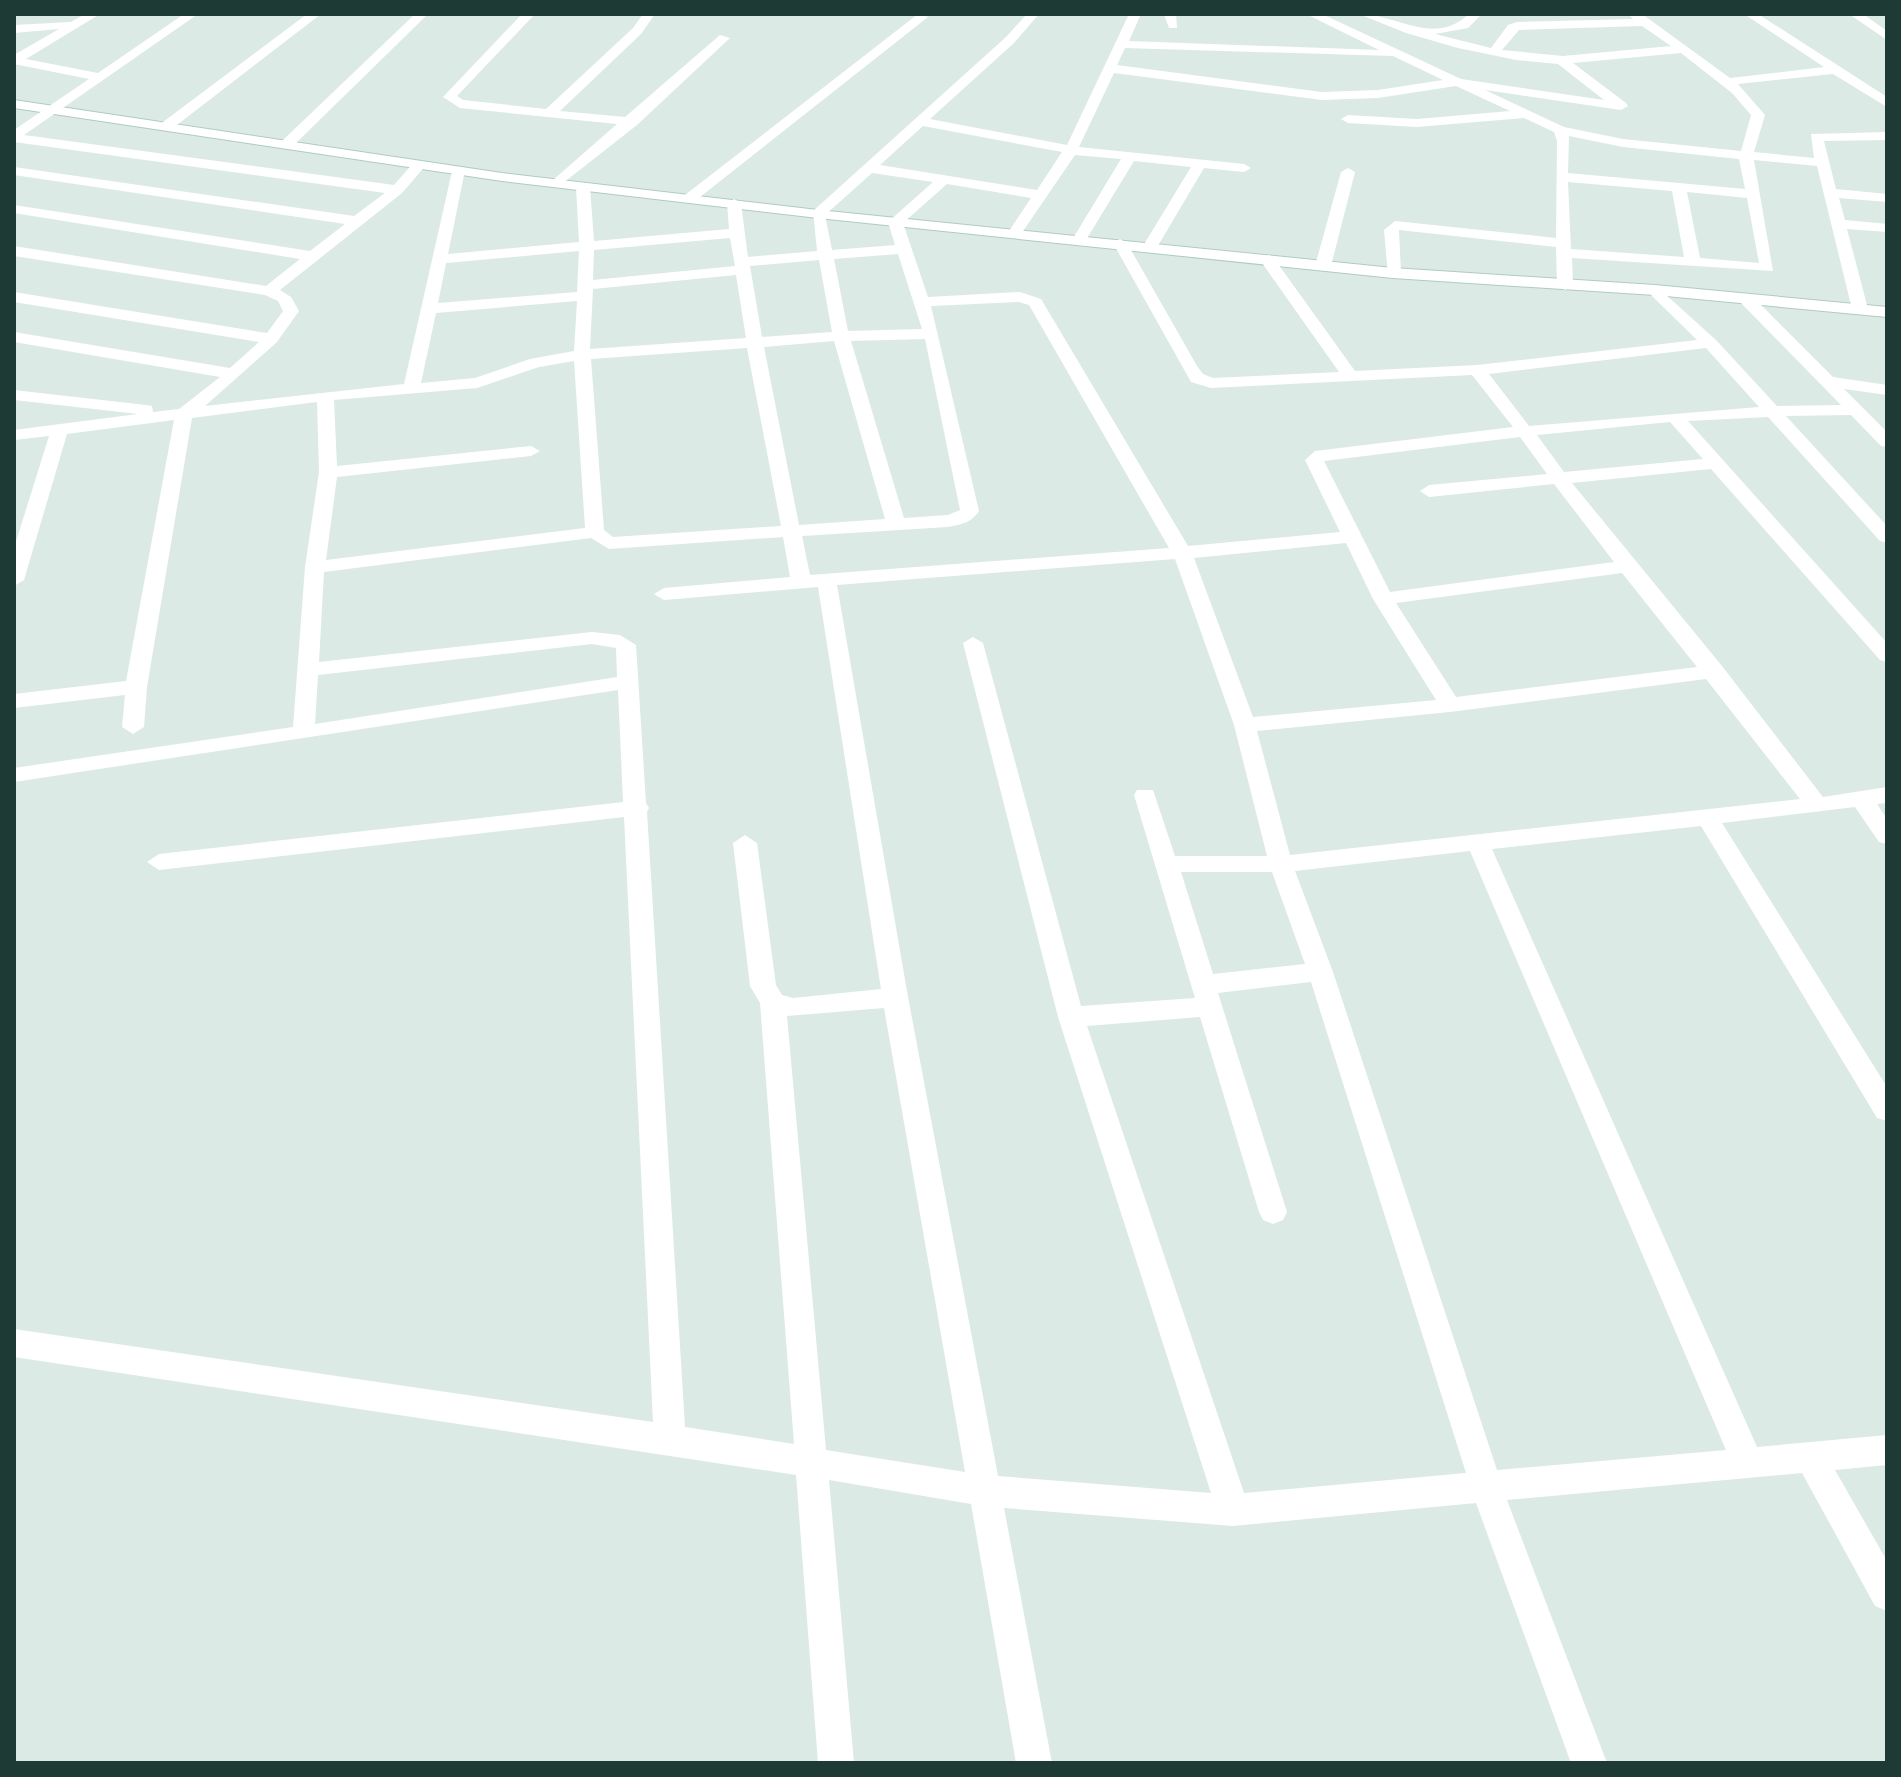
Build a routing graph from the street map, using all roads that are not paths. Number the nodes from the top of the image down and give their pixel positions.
1 (94, 14) edge
2 (192, 14) edge
3 (315, 14) edge
4 (422, 14) edge
5 (529, 14) edge
6 (649, 14) edge
7 (1033, 14) edge
8 (1135, 14) edge
9 (1312, 14) edge
10 (1365, 14) edge
11 (1405, 14) edge
12 (1476, 14) edge
13 (1750, 14) edge
14 (1855, 14) edge
15 (922, 17) dead end
16 (1639, 18) edge
17 (1378, 20) junction
18 (73, 24) junction
19 (1340, 28) junction
20 (14, 29) edge
21 (1421, 34) junction
22 (1887, 36) edge
23 (724, 38) dead end
24 (1372, 43) junction
25 (1119, 44) junction
26 (1681, 49) junction
27 (1495, 51) junction
28 (1395, 54) junction
29 (14, 60) edge
30 (1561, 60) junction
31 (1108, 68) junction
32 (1246, 69) junction
33 (1833, 70) junction
34 (101, 77) junction
35 (1457, 82) junction
36 (1726, 82) junction
37 (1887, 103) edge
38 (14, 104) edge
39 (49, 110) junction
40 (551, 112) junction
41 (1528, 114) junction
42 (1348, 119) dead end
43 (918, 121) junction
44 (632, 122) junction
45 (1622, 124) junction
46 (168, 125) junction
47 (1560, 130) junction
48 (1887, 136) edge
49 (14, 137) edge
50 (288, 143) junction
51 (1071, 150) junction
52 (1130, 156) junction
53 (1746, 157) junction
54 (1200, 163) junction
55 (1824, 163) junction
56 (420, 164) junction
57 (869, 168) junction
58 (1244, 168) dead end
59 (458, 170) junction
60 (14, 171) edge
61 (1348, 172) dead end
62 (1561, 177) junction
63 (944, 180) junction
64 (558, 183) junction
65 (583, 187) junction
66 (1679, 189) junction
67 (397, 190) junction
68 (1833, 193) junction
69 (1755, 194) junction
70 (1042, 195) junction
71 (690, 198) junction
72 (1887, 198) edge
73 (734, 203) junction
74 (14, 209) edge
75 (818, 214) junction
76 (356, 221) junction
77 (895, 222) junction
78 (1841, 224) junction
79 (1887, 228) edge
80 (734, 233) junction
81 (1014, 234) junction
82 (1079, 240) junction
83 (1120, 243) junction
84 (587, 245) junction
85 (1151, 246) junction
86 (1564, 248) junction
87 (903, 249) junction
88 (14, 251) edge
89 (828, 254) junction
90 (311, 256) junction
91 (438, 259) junction
92 (1268, 260) junction
93 (1693, 262) junction
94 (743, 266) junction
95 (1323, 266) junction
96 (1393, 273) junction
97 (1565, 285) junction
98 (585, 290) junction
99 (1655, 290) junction
100 (269, 291) junction
101 (14, 297) edge
102 (1745, 298) junction
103 (922, 302) junction
104 (428, 309) junction
105 (1860, 309) junction
106 (1887, 312) edge
107 (932, 334) junction
108 (841, 336) junction
109 (14, 337) edge
110 (271, 339) junction
111 (753, 342) junction
112 (1710, 343) junction
113 (582, 355) junction
114 (1477, 370) junction
115 (234, 374) junction
116 (1352, 378) junction
117 (1824, 381) junction
118 (412, 387) junction
119 (1887, 390) edge
120 (14, 395) edge
121 (325, 396) junction
122 (1767, 409) junction
123 (1853, 410) junction
124 (184, 414) junction
125 (1676, 418) junction
126 (59, 431) junction
127 (1528, 433) junction
128 (14, 435) edge
129 (1884, 437) edge
130 (531, 451) dead end
131 (1717, 463) junction
132 (328, 472) junction
133 (1557, 477) junction
134 (1429, 491) dead end
135 (896, 524) junction
136 (595, 532) junction
137 (792, 532) junction
138 (1351, 537) junction
139 (1887, 537) edge
140 (1183, 555) junction
141 (1627, 566) junction
142 (315, 567) junction
143 (14, 579) edge
144 (814, 579) junction
145 (664, 594) dead end
146 (1383, 599) junction
147 (973, 643) dead end
148 (1887, 656) edge
149 (309, 670) junction
150 (1715, 671) junction
151 (630, 682) junction
152 (136, 687) junction
153 (14, 701) edge
154 (1450, 705) junction
155 (1245, 725) junction
156 (133, 727) dead end
157 (304, 733) junction
158 (14, 775) edge
159 (1145, 795) dead end
160 (1887, 795) edge
161 (1862, 800) junction
162 (1817, 805) junction
163 (638, 808) junction
164 (1708, 819) junction
165 (1887, 836) edge
166 (1477, 841) junction
167 (745, 843) dead end
168 (159, 862) dead end
169 (1167, 864) junction
170 (1281, 864) junction
171 (1320, 972) junction
172 (1207, 996) junction
173 (895, 997) junction
174 (773, 1002) junction
175 (1071, 1017) junction
176 (1887, 1110) edge
177 (1273, 1212) dead end
178 (14, 1343) edge
179 (670, 1439) junction
180 (1887, 1450) edge
181 (1812, 1459) junction
182 (814, 1465) junction
183 (1749, 1465) junction
184 (1487, 1489) junction
185 (986, 1491) junction
186 (1233, 1510) junction
187 (1887, 1594) edge
188 (836, 1763) edge
189 (1034, 1763) edge
190 (1589, 1763) edge

1 - 18 street
2 - 34 street
3 - 46 street
4 - 50 street
5 - 40 street
6 - 40 street
7 - 43 street
8 - 25 street
9 - 19 street
10 - 17 street
11 - 17 street
12 - 21 street
13 - 33 street
14 - 22 street
15 - 71 street
16 - 26 street
16 - 27 street
17 - 19 street
17 - 21 street
18 - 20 street
18 - 29 street
19 - 24 street
21 - 24 street
21 - 27 street
23 - 44 street
24 - 28 street
25 - 31 street
25 - 32 street
26 - 30 street
26 - 36 street
27 - 30 street
28 - 32 street
28 - 35 street
29 - 34 street
30 - 45 street
31 - 32 street
31 - 51 street
32 - 35 street
33 - 36 street
33 - 37 street
34 - 39 street
35 - 41 street
35 - 45 street
36 - 53 street
38 - 39 street
39 - 46 street
39 - 49 street
40 - 44 street
41 - 42 street
41 - 47 street
43 - 51 street
43 - 57 street
44 - 64 street
45 - 47 street
45 - 53 street
46 - 50 street
47 - 62 street
48 - 55 street
49 - 67 street
50 - 56 street
51 - 52 street
51 - 70 street
52 - 54 street
52 - 82 street
53 - 55 street
53 - 69 street
54 - 58 street
54 - 85 street
55 - 68 street
56 - 59 street
56 - 67 street
57 - 63 street
57 - 75 street
59 - 64 street
59 - 91 street
60 - 76 street
61 - 95 street
62 - 66 street
62 - 86 street
63 - 70 street
63 - 77 street
64 - 65 street
65 - 71 street
65 - 84 street
66 - 69 street
66 - 93 street
67 - 76 street
68 - 72 street
68 - 78 street
69 - 93 street
70 - 81 street
71 - 73 street
73 - 75 street
73 - 80 street
74 - 90 street
75 - 77 street
75 - 89 street
76 - 90 street
77 - 81 street
77 - 87 street
78 - 79 street
78 - 105 street
80 - 84 street
80 - 94 street
81 - 82 street
82 - 83 street
83 - 85 street
83 - 116 street
84 - 91 street
84 - 98 street
85 - 92 street
86 - 93 street
86 - 96 street
86 - 97 street
87 - 89 street
87 - 103 street
88 - 100 street
89 - 94 street
89 - 108 street
90 - 100 street
91 - 104 street
92 - 95 street
92 - 116 street
94 - 98 street
94 - 111 street
95 - 96 street
96 - 97 street
97 - 99 street
98 - 104 street
98 - 113 street
99 - 102 street
99 - 112 street
100 - 110 street
101 - 110 street
102 - 105 street
102 - 117 street
103 - 107 street
103 - 140 street
104 - 118 street
105 - 106 street
107 - 108 street
107 - 135 street
108 - 111 street
108 - 135 street
109 - 115 street
110 - 115 street
111 - 113 street
111 - 137 street
112 - 114 street
112 - 122 street
113 - 118 street
113 - 136 street
114 - 116 street
114 - 127 street
115 - 124 street
117 - 119 street
117 - 123 street
118 - 121 street
120 - 124 street
121 - 124 street
121 - 132 street
122 - 123 street
122 - 125 street
122 - 139 street
123 - 129 street
124 - 126 street
124 - 152 street
125 - 127 street
125 - 131 street
126 - 128 street
126 - 143 street
127 - 133 street
127 - 138 street
130 - 132 street
131 - 133 street
131 - 148 street
132 - 142 street
133 - 134 street
133 - 141 street
135 - 137 street
136 - 137 street
136 - 142 street
137 - 144 street
138 - 140 street
138 - 146 street
140 - 144 street
140 - 155 street
141 - 146 street
141 - 150 street
142 - 149 street
144 - 145 street
144 - 173 street
146 - 154 street
147 - 175 street
149 - 151 street
149 - 157 street
150 - 154 street
150 - 162 street
151 - 157 street
151 - 163 street
152 - 153 street
152 - 156 street
154 - 155 street
155 - 170 street
157 - 158 street
159 - 169 street
160 - 161 street
161 - 162 street
161 - 165 street
162 - 164 street
163 - 168 street
163 - 179 street
164 - 166 street
164 - 176 street
166 - 170 street
166 - 183 street
167 - 174 street
169 - 170 street
169 - 172 street
170 - 171 street
171 - 172 street
171 - 184 street
172 - 175 street
172 - 177 street
173 - 174 street
173 - 185 street
174 - 182 street
175 - 186 street
178 - 179 street
179 - 182 street
180 - 181 street
181 - 183 street
181 - 187 street
182 - 185 street
182 - 188 street
183 - 184 street
184 - 186 street
184 - 190 street
185 - 186 street
185 - 189 street

